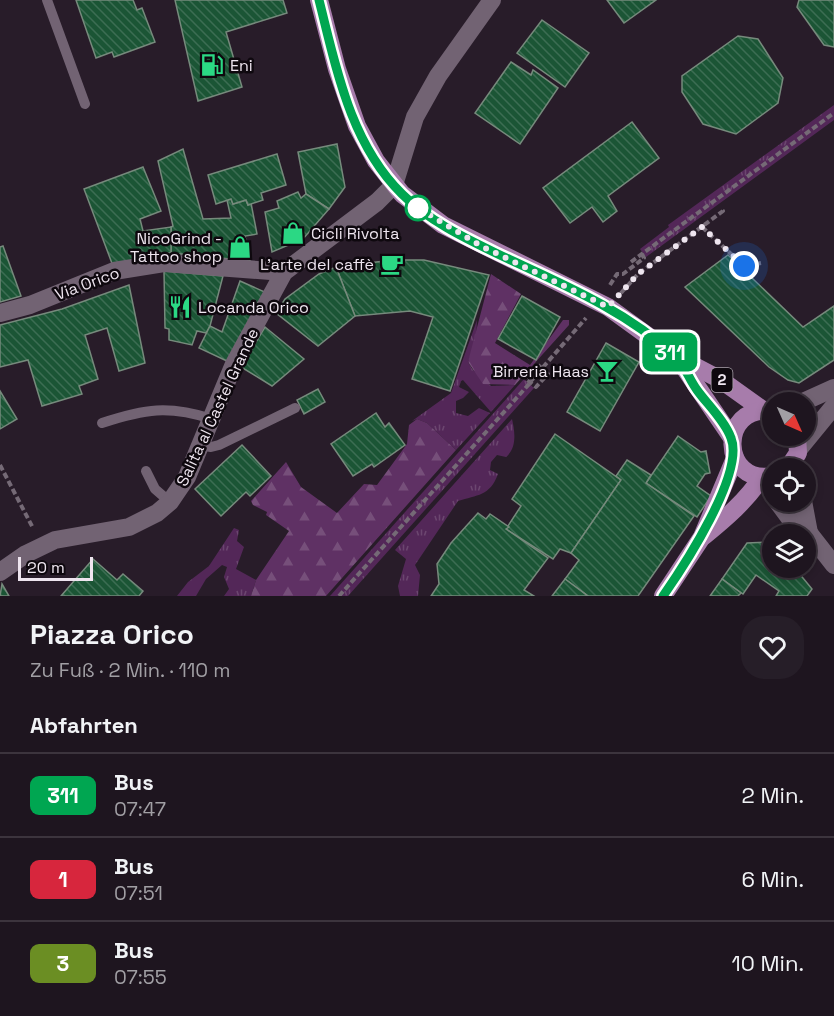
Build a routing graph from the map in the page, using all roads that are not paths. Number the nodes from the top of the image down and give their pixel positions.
1 (47, 0) edge
2 (319, 0) edge
3 (492, 0) edge
4 (85, 104) dead end
5 (394, 185) junction
6 (284, 272) junction
7 (0, 313) edge
8 (677, 357) junction
9 (834, 388) edge
10 (816, 396) edge
11 (834, 406) edge
12 (762, 407) edge
13 (295, 408) dead end
14 (762, 412) edge
15 (212, 419) junction
16 (102, 423) dead end
17 (732, 438) junction
18 (201, 445) junction
19 (795, 456) edge
20 (735, 458) junction
21 (146, 471) dead end
22 (762, 476) edge
23 (762, 482) edge
24 (170, 502) junction
25 (785, 512) edge
26 (797, 524) edge
27 (702, 537) junction
28 (816, 542) edge
29 (834, 565) edge
30 (0, 572) edge
31 (663, 596) edge

1 - 4 lane
2 - 5 main road, 2
3 - 5 street
5 - 6 street
5 - 8 main road, 2
6 - 7 street, Via Orico
6 - 15 street, Salita al Castel Grande
8 - 12 main road, 2
8 - 17 main road, 2
9 - 10 street
11 - 19 street
13 - 18 lane
14 - 17 main road
15 - 16 lane
15 - 18 street, Salita al Castel Grande
17 - 20 main road
18 - 24 street, Salita al Castel Grande
20 - 22 main road
20 - 27 main road
21 - 24 lane
23 - 27 main road
24 - 30 street, Salita al Castel Grande
25 - 26 street
27 - 31 main road
28 - 29 street

